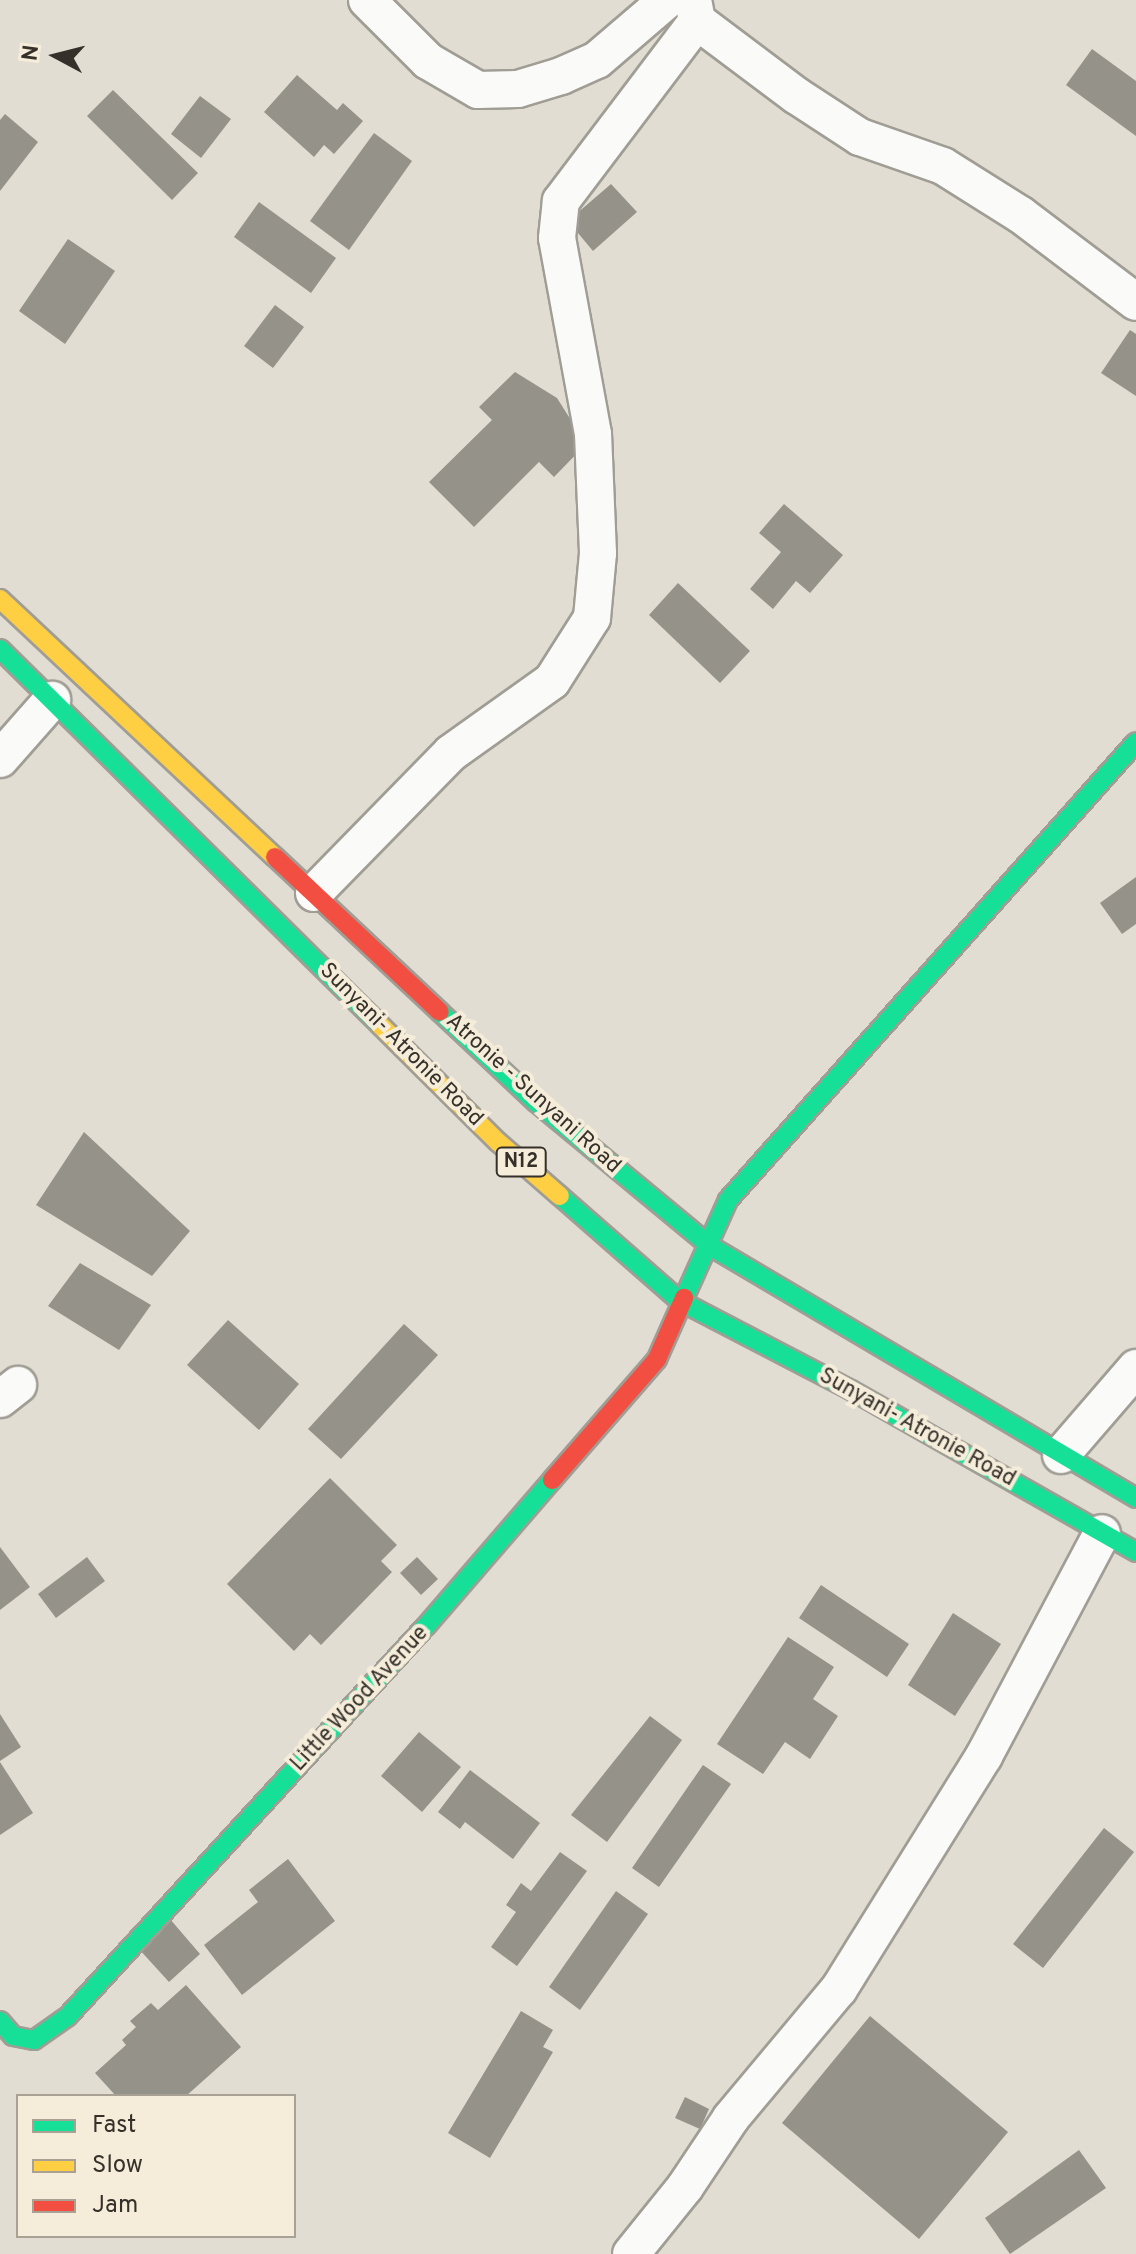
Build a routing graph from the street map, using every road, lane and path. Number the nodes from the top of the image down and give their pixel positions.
1 (367, 0) edge
2 (667, 0) edge
3 (695, 10) edge
4 (1136, 302) edge
5 (0, 599) edge
6 (0, 649) edge
7 (52, 700) junction
8 (1136, 742) edge
9 (0, 759) edge
10 (314, 893) junction
11 (710, 1246) junction
12 (680, 1301) junction
13 (1136, 1368) edge
14 (1061, 1455) junction
15 (1136, 1498) edge
16 (1102, 1533) junction
17 (1136, 1552) edge
18 (0, 2021) edge
19 (631, 2254) edge

1 - 2 street
3 - 4 street
3 - 10 street
5 - 10 main road, Atronie - Sunyani Road / N12
6 - 7 main road, Sunyani- Atronie Road / N12
7 - 9 street
7 - 12 main road, Sunyani- Atronie Road / N12
8 - 11 main road, Little Wood Avenue
10 - 11 main road, Atronie - Sunyani Road / N12
11 - 12 main road, Little Wood Avenue
11 - 14 main road, Atronie - Sunyani Road / N12
12 - 16 main road, Sunyani- Atronie Road / N12
12 - 18 main road, Little Wood Avenue
13 - 14 street
14 - 15 main road, Atronie - Sunyani Road / N12
16 - 17 main road, Sunyani- Atronie Road / N12
16 - 19 street

